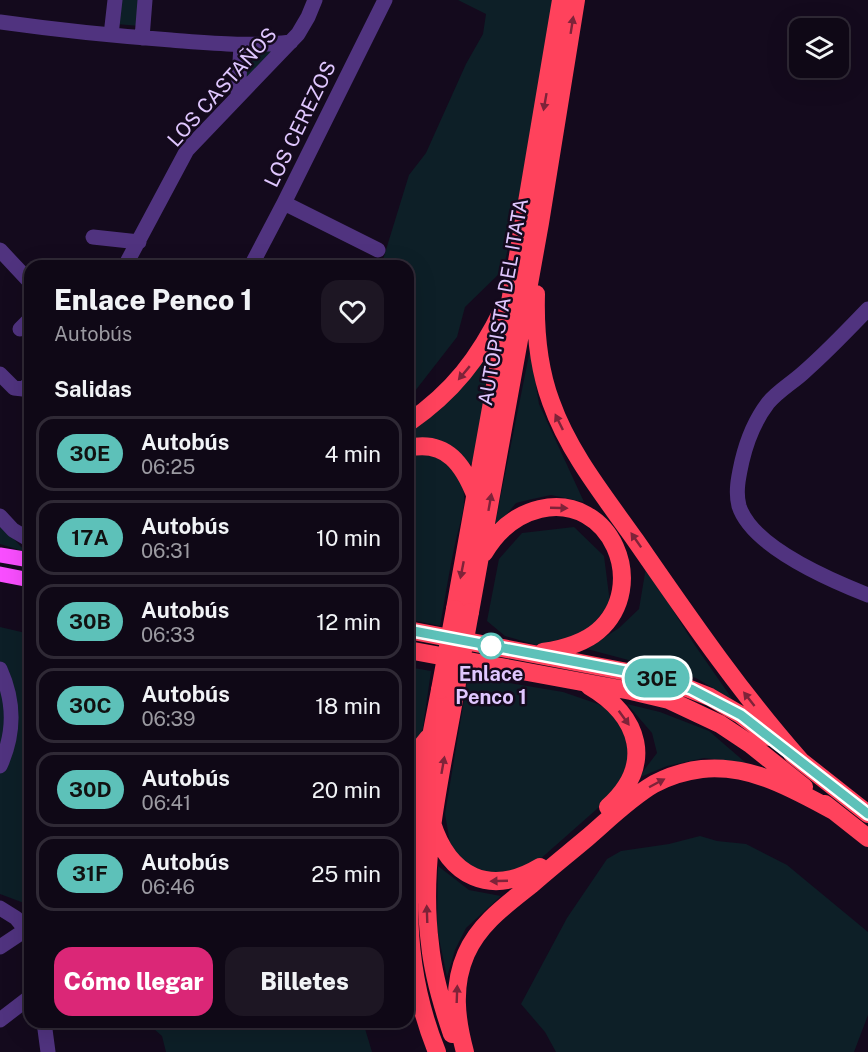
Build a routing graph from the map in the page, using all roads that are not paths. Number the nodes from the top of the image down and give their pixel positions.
1 (115, 0) edge
2 (145, 0) edge
3 (315, 0) edge
4 (385, 0) edge
5 (561, 0) edge
6 (576, 0) edge
7 (0, 21) edge
8 (111, 35) junction
9 (142, 38) junction
10 (291, 42) junction
11 (241, 45) junction
12 (238, 96) junction
13 (284, 203) junction
14 (540, 223) junction
15 (93, 237) dead end
16 (139, 242) junction
17 (0, 250) edge
18 (378, 250) dead end
19 (128, 260) edge
20 (254, 260) edge
21 (24, 276) edge
22 (513, 285) junction
23 (868, 309) edge
24 (0, 374) edge
25 (24, 388) edge
26 (414, 418) edge
27 (414, 448) edge
28 (476, 498) junction
29 (0, 516) edge
30 (24, 536) edge
31 (0, 555) edge
32 (24, 559) edge
33 (480, 560) junction
34 (0, 574) edge
35 (24, 579) edge
36 (868, 595) edge
37 (463, 610) junction
38 (414, 631) edge
39 (414, 651) edge
40 (531, 653) junction
41 (0, 669) edge
42 (580, 682) junction
43 (448, 692) junction
44 (432, 731) junction
45 (414, 757) edge
46 (800, 760) junction
47 (0, 766) edge
48 (834, 811) junction
49 (868, 814) edge
50 (432, 823) junction
51 (414, 828) edge
52 (868, 838) edge
53 (0, 908) edge
54 (24, 927) edge
55 (24, 934) edge
56 (0, 947) edge
57 (414, 967) edge
58 (24, 1002) edge
59 (0, 1020) edge
60 (45, 1028) edge
61 (48, 1052) edge
62 (437, 1052) edge
63 (459, 1052) edge
64 (465, 1052) edge

1 - 8 street
2 - 9 street
3 - 10 street, LOS CASTAÑOS
4 - 13 street, LOS CEREZOS
5 -> 22 highway, AUTOPISTA DEL ITATA
14 -> 6 highway, AUTOPISTA DEL ITATA
7 - 8 street
8 - 9 street
9 - 11 street
10 - 11 street
10 - 12 street, LOS CASTAÑOS
11 - 12 street
12 - 16 street, LOS CASTAÑOS
13 - 18 street
13 - 20 street, LOS CEREZOS
33 -> 14 highway, AUTOPISTA DEL ITATA
46 -> 14 highway
15 - 16 street
16 - 19 street, LOS CASTAÑOS
17 - 21 street
22 -> 26 highway
22 - 28 highway, AUTOPISTA DEL ITATA
23 - 36 street
24 - 25 street
27 - 28 highway
28 -> 37 highway, AUTOPISTA DEL ITATA
29 - 30 street
31 - 32 main road
33 - 37 highway, AUTOPISTA DEL ITATA
33 -> 40 highway
34 - 35 main road
37 - 43 highway, bridge
38 - 40 highway
39 - 42 highway
40 - 46 highway
41 - 47 street
42 - 48 highway
42 -> 50 highway
43 - 44 highway
50 -> 43 highway
44 - 45 highway
44 - 51 highway
46 - 49 highway
48 - 52 highway
64 -> 48 highway
63 -> 50 highway
53 - 54 street
55 - 56 street
57 - 62 highway
58 - 59 street
60 - 61 street

